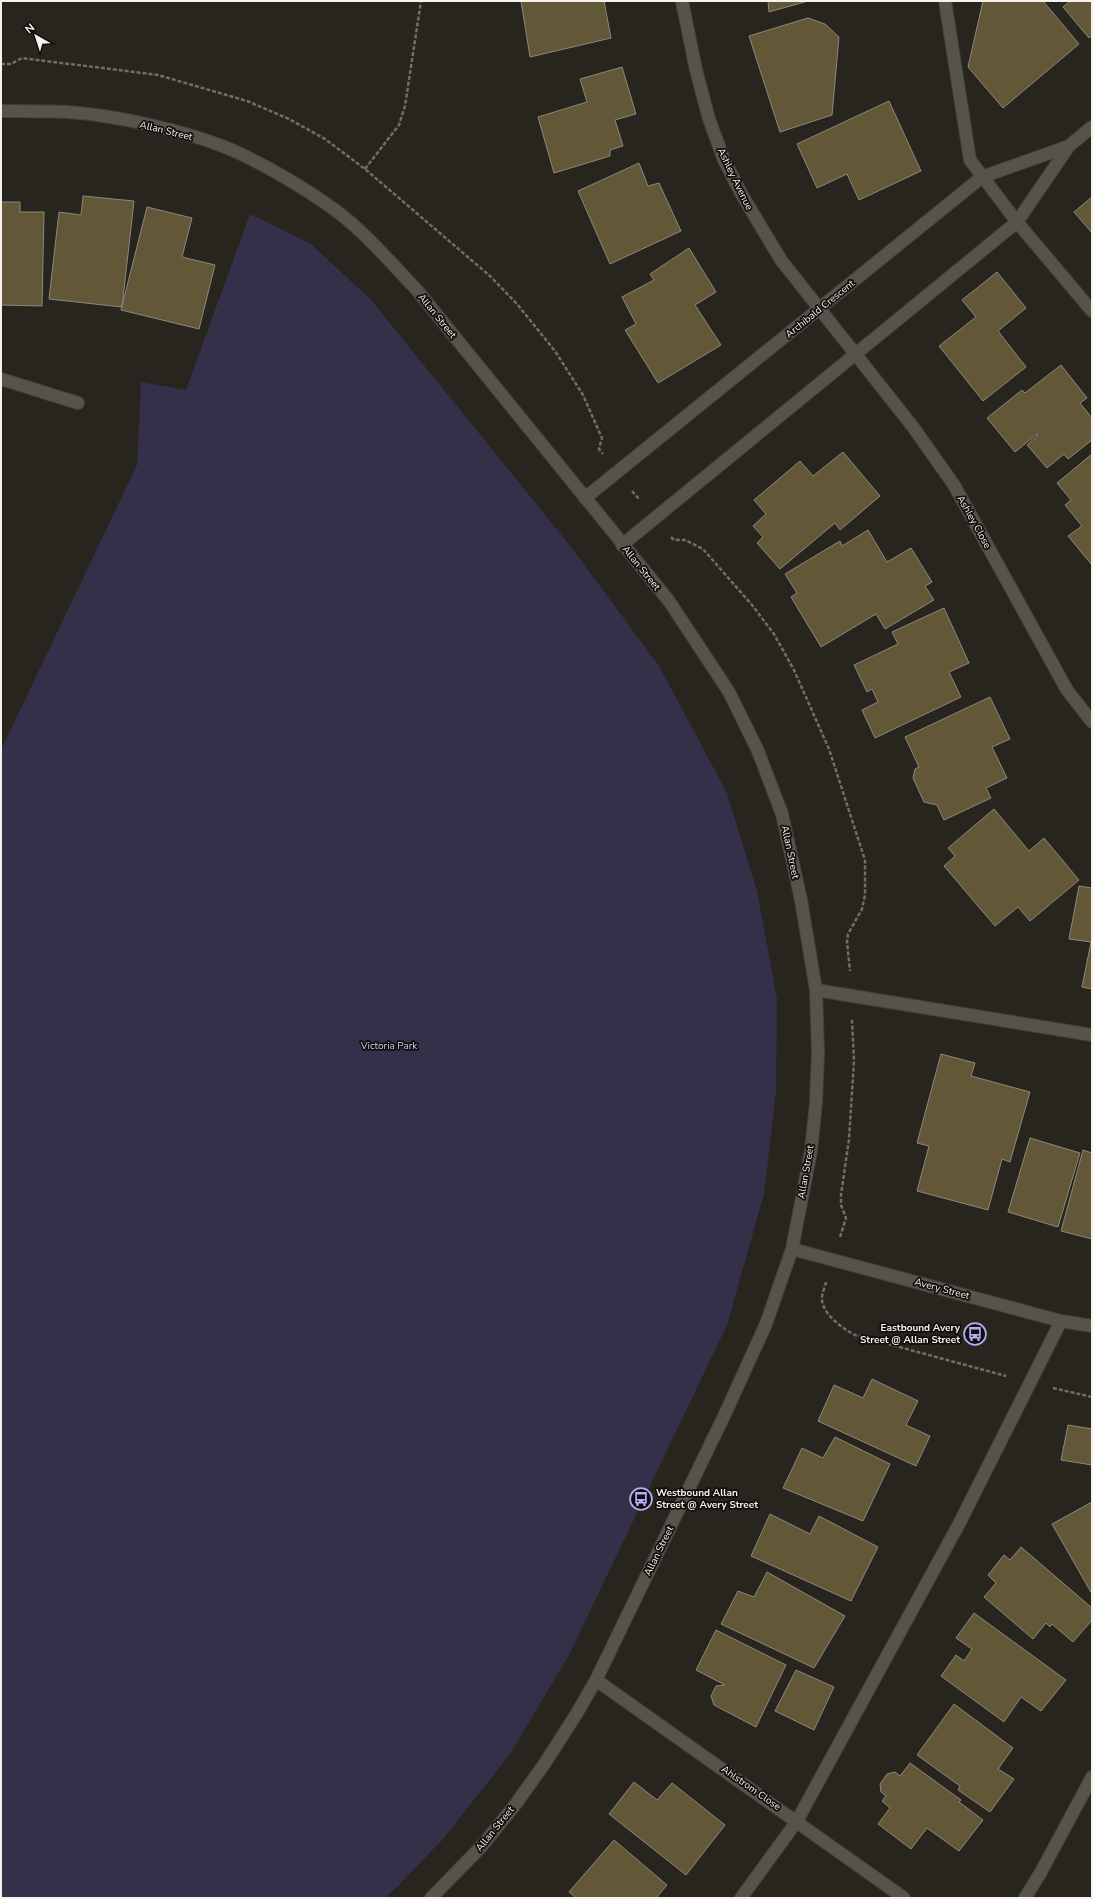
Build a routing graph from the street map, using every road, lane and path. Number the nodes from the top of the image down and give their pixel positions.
1 (421, 1) edge
2 (682, 1) edge
3 (945, 1) edge
4 (1, 64) edge
5 (11, 64) dead end
6 (1, 111) edge
7 (1092, 127) edge
8 (1069, 146) junction
9 (365, 169) dead end
10 (982, 177) junction
11 (1017, 222) junction
12 (819, 309) junction
13 (1092, 311) edge
14 (839, 334) joint
15 (855, 354) junction
16 (1, 379) edge
17 (78, 403) dead end
18 (599, 449) dead end
19 (617, 472) junction
20 (585, 498) junction
21 (655, 518) junction
22 (622, 545) junction
23 (1092, 722) edge
24 (816, 990) junction
25 (851, 996) junction
26 (1092, 1035) edge
27 (846, 1218) dead end
28 (792, 1249) junction
29 (822, 1298) dead end
30 (1061, 1320) junction
31 (1092, 1326) edge
32 (1030, 1383) junction
33 (1092, 1397) edge
34 (596, 1680) junction
35 (1092, 1777) edge
36 (797, 1821) junction
37 (431, 1898) edge
38 (741, 1898) edge
39 (904, 1898) edge
40 (1025, 1898) edge

1 - 9 path
2 - 12 street, Ashley Avenue
3 - 10 street
4 - 5 path
6 - 20 street, Allan Street
7 - 8 street, Archibald Crescent
8 - 10 street, Archibald Crescent
8 - 11 street, Archibald Crescent
10 - 11 street
10 - 12 street, Archibald Crescent
11 - 13 street
11 - 15 street, Archibald Crescent
12 - 14 street, Ashley Avenue
12 - 19 street, Archibald Crescent
14 - 15 street, Ashley Close
15 - 21 street, Archibald Crescent
15 - 23 street, Ashley Close
16 - 17 street
18 - 19 path
19 - 20 street, Archibald Crescent
19 - 21 path
20 - 22 street, Allan Street
21 - 22 street, Archibald Crescent
21 - 25 path
22 - 24 street, Allan Street
24 - 25 street
24 - 28 street, Allan Street
25 - 26 street
25 - 27 path
28 - 30 street, Avery Street
28 - 34 street, Allan Street
29 - 32 path
30 - 31 street, Avery Street
30 - 32 street
32 - 33 path
32 - 36 street
34 - 36 street, Ahlstrom Close
34 - 37 street, Allan Street
35 - 40 street
36 - 38 street
36 - 39 street, Ahlstrom Close

